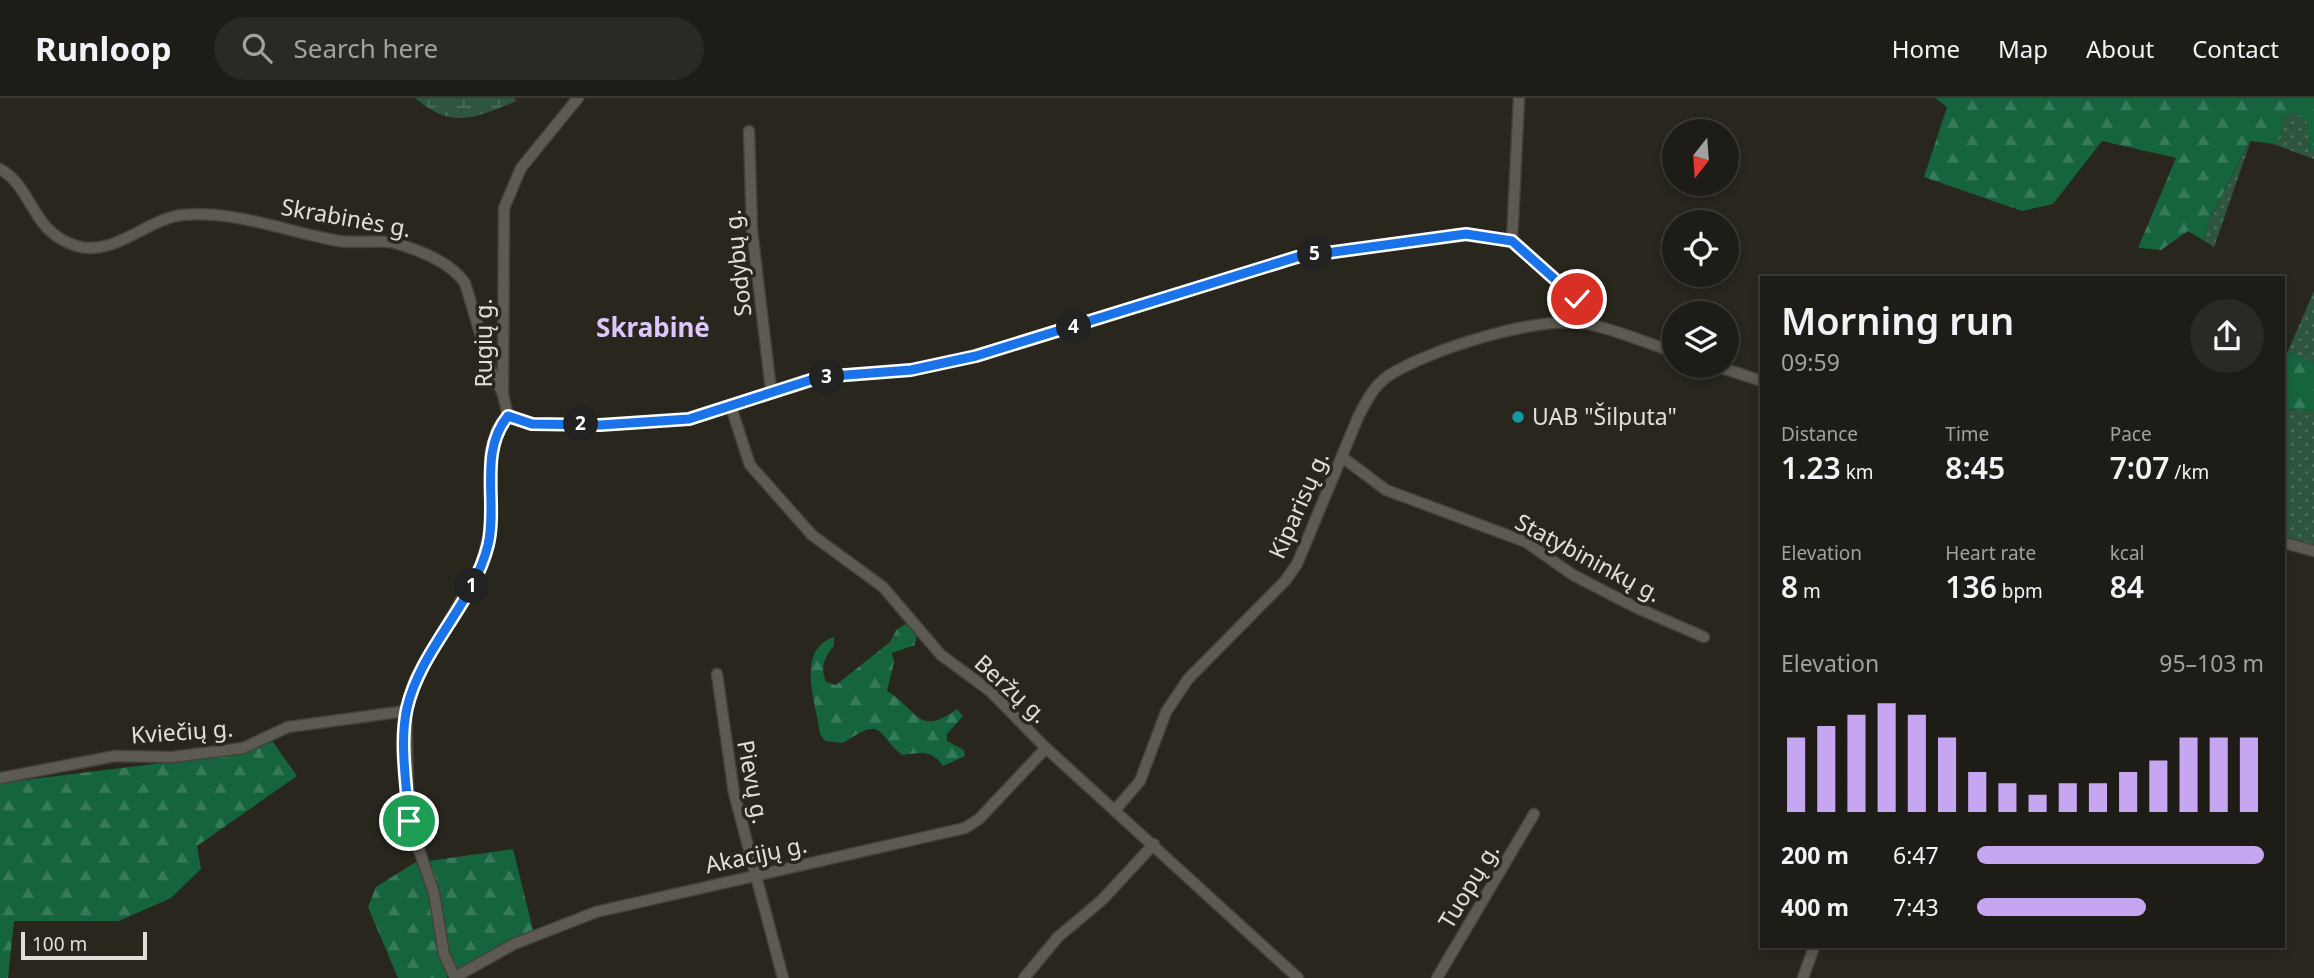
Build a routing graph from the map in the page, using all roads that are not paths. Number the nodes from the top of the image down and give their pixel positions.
1 (578, 98) edge
2 (1519, 98) edge
3 (749, 131) dead end
4 (2, 171) edge
5 (1512, 241) junction
6 (1587, 323) junction
7 (1662, 348) edge
8 (1739, 374) edge
9 (1760, 380) edge
10 (771, 390) junction
11 (503, 394) junction
12 (731, 407) junction
13 (508, 416) junction
14 (1342, 457) junction
15 (2285, 543) edge
16 (2314, 551) edge
17 (1704, 638) dead end
18 (717, 674) dead end
19 (406, 711) junction
20 (1046, 748) junction
21 (0, 778) edge
22 (1115, 810) junction
23 (1534, 814) dead end
24 (1154, 844) junction
25 (754, 875) junction
26 (1814, 948) edge
27 (455, 977) edge
28 (783, 978) edge
29 (1024, 978) edge
30 (1298, 978) edge
31 (1437, 978) edge
32 (1803, 978) edge

1 - 11 street, Rugių g.
2 - 5 street
3 - 10 street, Sodybų g.
4 - 11 street, Skrabinės g.
5 - 6 street
5 - 10 street
6 - 7 street
6 - 14 street, Kiparisų g.
8 - 9 street
10 - 12 street
11 - 13 street, Rugių g.
12 - 13 street
12 - 20 street, Beržų g.
13 - 19 street, Rugių g.
14 - 17 street, Statybininkų g.
14 - 22 street, Kiparisų g.
15 - 16 street
18 - 25 street, Pievų g.
19 - 21 street, Kviečių g.
19 - 27 street, Akacijų g.
20 - 22 street, Beržų g.
20 - 25 street, Akacijų g.
22 - 24 street, Beržų g.
23 - 31 street, Tuopų g.
24 - 29 street
24 - 30 street, Beržų g.
25 - 27 street, Akacijų g.
25 - 28 street, Pievų g.
26 - 32 street

